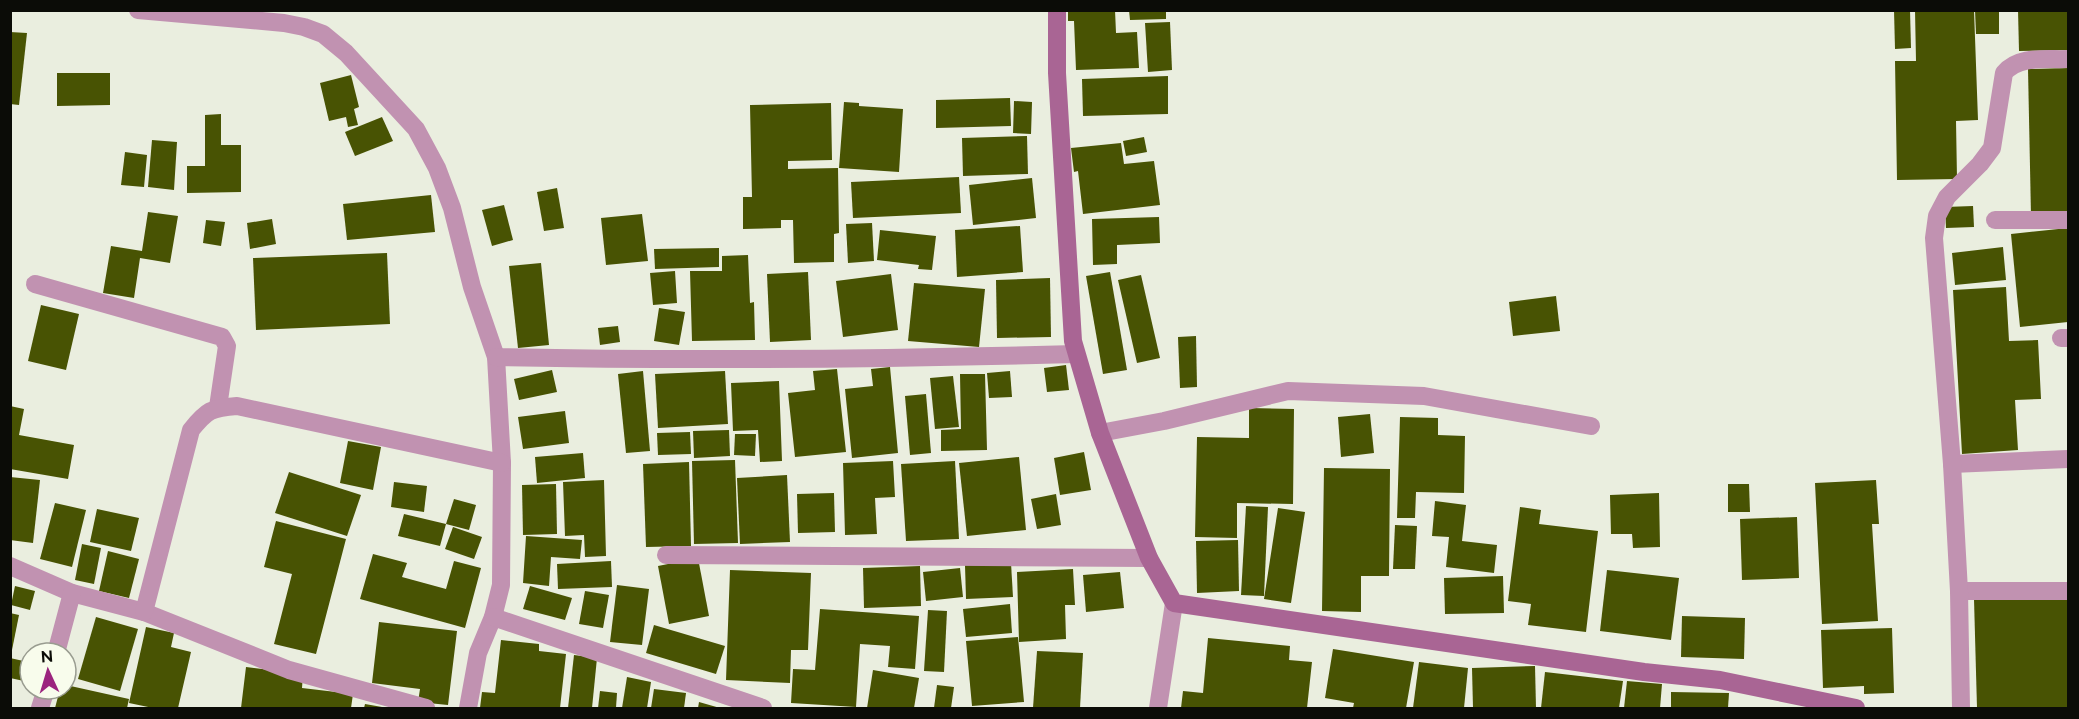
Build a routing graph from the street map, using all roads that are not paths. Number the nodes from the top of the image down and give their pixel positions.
1 (138, 10) edge
2 (1057, 10) edge
3 (2068, 59) edge
4 (1995, 220) dead end
5 (2068, 220) edge
6 (35, 284) dead end
7 (1076, 354) junction
8 (496, 357) junction
9 (218, 407) junction
10 (1591, 426) dead end
11 (1100, 433) junction
12 (2068, 459) edge
13 (502, 463) junction
14 (1952, 464) junction
15 (666, 555) dead end
16 (1149, 558) junction
17 (10, 566) edge
18 (1959, 591) junction
19 (2068, 591) edge
20 (72, 593) junction
21 (1174, 603) junction
22 (144, 612) junction
23 (493, 617) junction
24 (59, 641) edge
25 (426, 708) edge
26 (468, 708) edge
27 (763, 708) edge
28 (1158, 708) edge
29 (1856, 708) edge
30 (1961, 708) edge

1 - 8 street
2 - 7 main road
3 - 14 street
4 - 5 street
6 - 9 street
7 - 8 street
7 - 11 main road
8 - 13 street
9 - 13 street
9 - 22 street
10 - 11 street
11 - 16 main road
12 - 14 street
13 - 23 street
14 - 18 street
15 - 16 street
16 - 21 main road
17 - 20 street
18 - 19 street
18 - 30 street
20 - 22 street
20 - 24 street
21 - 28 street
21 - 29 main road
22 - 25 street
23 - 26 street
23 - 27 street

